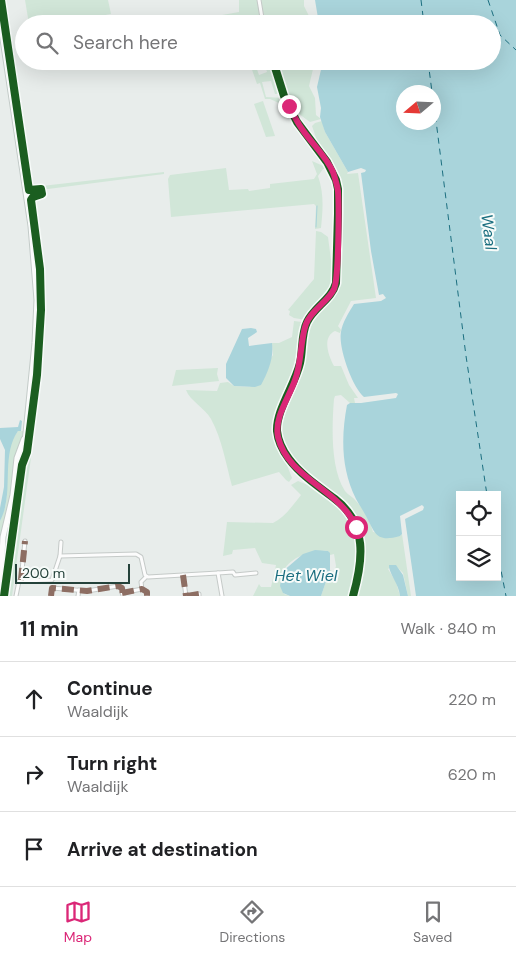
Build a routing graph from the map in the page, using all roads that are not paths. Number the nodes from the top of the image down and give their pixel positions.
1 (259, 0) edge
2 (262, 15) edge
3 (0, 19) edge
4 (276, 70) edge
5 (25, 541) dead end
6 (61, 542) dead end
7 (60, 556) junction
8 (218, 573) junction
9 (256, 573) dead end
10 (183, 575) junction
11 (146, 577) junction
12 (21, 580) junction
13 (52, 580) junction
14 (52, 588) junction
15 (142, 589) junction
16 (79, 590) junction
17 (0, 591) edge
18 (88, 591) junction
19 (122, 594) edge
20 (16, 596) edge
21 (51, 596) edge
22 (78, 596) edge
23 (87, 596) edge
24 (147, 596) edge
25 (186, 596) edge
26 (199, 596) edge
27 (222, 596) edge
28 (353, 596) edge

1 - 2 street
3 - 17 main road
4 - 28 street
5 - 12 street
6 - 7 street
7 - 11 street
7 - 13 street
8 - 9 street
8 - 10 street
8 - 27 street
10 - 11 street
10 - 25 street
11 - 15 street
12 - 13 street
12 - 20 street
13 - 14 street
14 - 16 street
14 - 21 street
15 - 19 street
15 - 24 street
16 - 18 street
16 - 22 street
18 - 19 street
18 - 23 street
25 - 26 street

